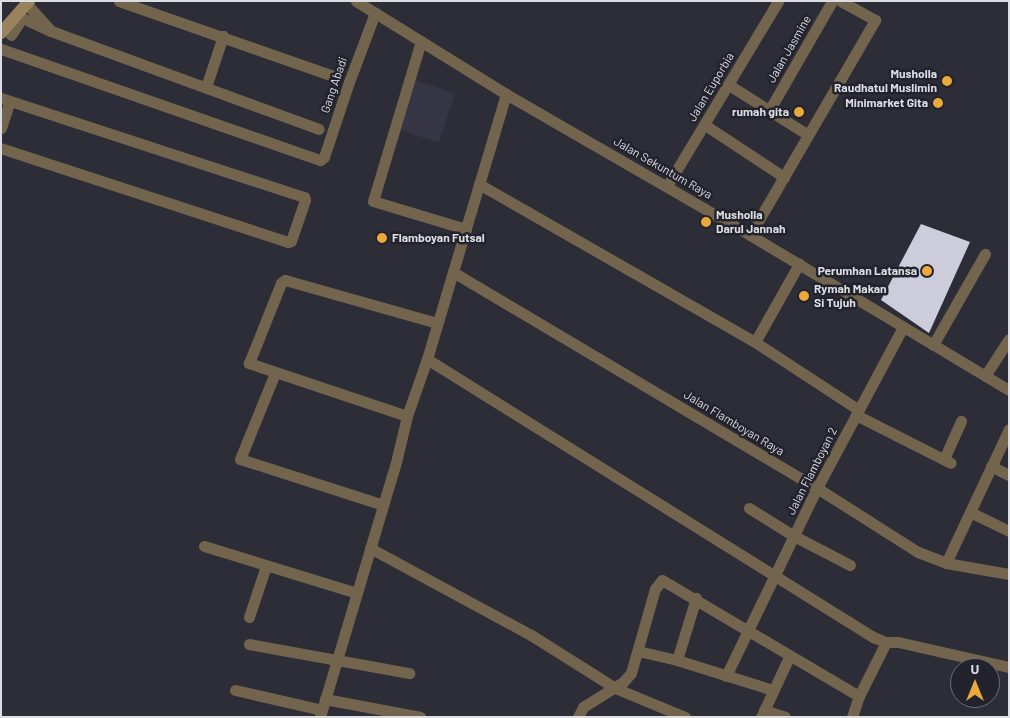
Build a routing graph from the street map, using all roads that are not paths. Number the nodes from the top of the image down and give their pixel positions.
1 (120, 1) edge
2 (356, 1) edge
3 (778, 1) edge
4 (832, 1) edge
5 (841, 1) edge
6 (31, 4) edge
7 (375, 13) junction
8 (19, 17) junction
9 (51, 30) junction
10 (6, 34) edge
11 (222, 36) junction
12 (420, 41) junction
13 (1, 49) edge
14 (336, 77) dead end
15 (729, 85) junction
16 (206, 87) junction
17 (506, 94) junction
18 (5, 99) edge
19 (770, 109) junction
20 (705, 125) junction
21 (1, 128) edge
22 (319, 129) dead end
23 (808, 135) junction
24 (1, 148) edge
25 (784, 177) junction
26 (479, 184) junction
27 (667, 186) junction
28 (466, 229) junction
29 (750, 234) junction
30 (985, 254) dead end
31 (799, 264) junction
32 (453, 272) junction
33 (437, 324) junction
34 (903, 327) junction
35 (1009, 339) edge
36 (755, 342) junction
37 (933, 345) junction
38 (427, 359) junction
39 (275, 373) junction
40 (985, 376) junction
41 (1009, 390) edge
42 (858, 412) junction
43 (407, 416) junction
44 (961, 421) dead end
45 (1009, 429) edge
46 (992, 466) junction
47 (1009, 475) edge
48 (817, 488) junction
49 (383, 505) junction
50 (748, 508) dead end
51 (970, 512) junction
52 (1009, 531) edge
53 (794, 536) junction
54 (204, 546) dead end
55 (370, 548) junction
56 (946, 563) junction
57 (850, 565) dead end
58 (266, 566) junction
59 (1009, 574) edge
60 (775, 575) junction
61 (357, 593) junction
62 (696, 598) junction
63 (249, 616) dead end
64 (749, 630) junction
65 (886, 642) junction
66 (249, 644) dead end
67 (638, 652) junction
68 (790, 656) junction
69 (676, 660) junction
70 (336, 661) junction
71 (1009, 667) edge
72 (409, 673) dead end
73 (726, 676) junction
74 (615, 688) junction
75 (235, 690) dead end
76 (773, 690) junction
77 (859, 696) junction
78 (323, 709) edge
79 (762, 714) edge
80 (420, 717) edge
81 (578, 717) edge
82 (685, 717) edge
83 (785, 717) edge
84 (852, 717) edge

1 - 11 street
2 - 7 street, Jalan Sekuntum Raya
3 - 15 street, Jalan Euporbia
4 - 19 street, Jalan Jasmine
5 - 23 street
6 - 8 main road
6 - 9 street
7 - 12 street, Jalan Sekuntum Raya
7 - 13 street, Gang Abadi
8 - 9 street
8 - 10 main road
9 - 16 street
11 - 14 street
11 - 16 street
12 - 17 street, Jalan Sekuntum Raya
12 - 28 street
15 - 19 street
15 - 20 street, Jalan Euporbia
16 - 22 street
17 - 26 street
17 - 27 street, Jalan Sekuntum Raya
18 - 21 street
18 - 24 street
19 - 23 street
20 - 25 street
20 - 27 street, Jalan Euporbia
23 - 25 street
25 - 29 street
26 - 28 street
26 - 36 street
27 - 29 street, Jalan Sekuntum Raya
28 - 32 street
29 - 31 street, Jalan Sekuntum Raya
30 - 37 street
31 - 34 street, Jalan Sekuntum Raya
31 - 36 street
32 - 33 street
32 - 48 street, Jalan Flamboyan Raya
33 - 38 street
33 - 39 street
34 - 37 street, Jalan Sekuntum Raya
34 - 42 street, Jalan Flamboyan 2
35 - 40 street
36 - 42 street
37 - 40 street, Jalan Sekuntum Raya
38 - 43 street
38 - 60 street
39 - 43 street
39 - 49 street
40 - 41 street, Jalan Sekuntum Raya
42 - 44 street
42 - 48 street, Jalan Flamboyan 2
43 - 49 street
45 - 46 street
46 - 47 street
46 - 51 street
48 - 53 street, Jalan Flamboyan 2
48 - 56 street, Jalan Flamboyan Raya
49 - 55 street
50 - 53 street
51 - 52 street
51 - 56 street
53 - 57 street
53 - 60 street, Jalan Flamboyan 2
54 - 58 street
55 - 61 street
55 - 74 street
56 - 59 street, Jalan Flamboyan Raya
58 - 61 street
58 - 63 street
60 - 64 street, Jalan Flamboyan 2
60 - 65 street
61 - 70 street
62 - 64 street
62 - 67 street
62 - 69 street
64 - 68 street
64 - 73 street, Jalan Flamboyan 2
65 - 71 street
65 - 77 street
66 - 70 street
67 - 69 street
67 - 74 street
68 - 76 street
68 - 77 street
69 - 73 street
70 - 72 street
70 - 78 street
73 - 76 street
74 - 81 street
74 - 82 street
75 - 78 street
76 - 79 street
77 - 84 street
78 - 80 street
79 - 83 street

